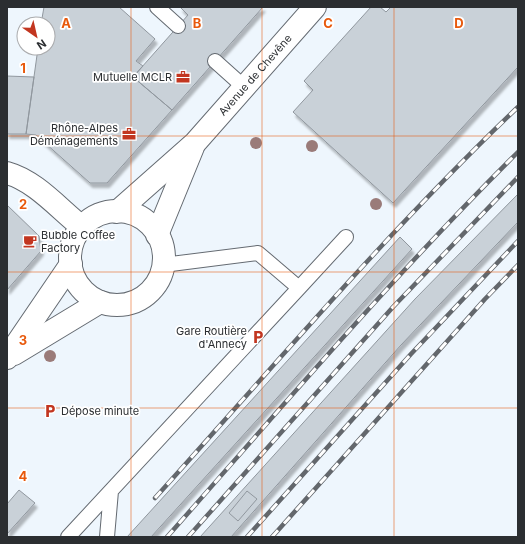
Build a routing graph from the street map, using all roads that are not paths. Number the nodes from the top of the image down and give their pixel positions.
1 (157, 7) edge
2 (315, 7) edge
3 (178, 26) dead end
4 (215, 61) dead end
5 (244, 87) junction
6 (195, 142) junction
7 (7, 172) edge
8 (117, 212) junction
9 (82, 227) junction
10 (157, 235) junction
11 (346, 237) dead end
12 (70, 264) junction
13 (163, 265) junction
14 (299, 288) junction
15 (100, 302) junction
16 (8, 358) edge
17 (111, 491) junction
18 (68, 537) edge
19 (106, 537) edge

1 - 3 lane
2 - 5 street, Avenue de Chevêne
4 - 5 lane
5 - 6 street, Avenue de Chevêne
6 - 8 street, Avenue de Chevêne
6 - 10 street, Avenue de Chevêne
7 - 9 street
8 - 9 street
8 - 10 street
9 - 12 street
10 - 13 street
11 - 14 lane
12 - 15 street
12 - 16 street
13 - 14 lane
13 - 15 street
14 - 17 lane
15 - 16 street
17 - 18 lane
17 - 19 lane

